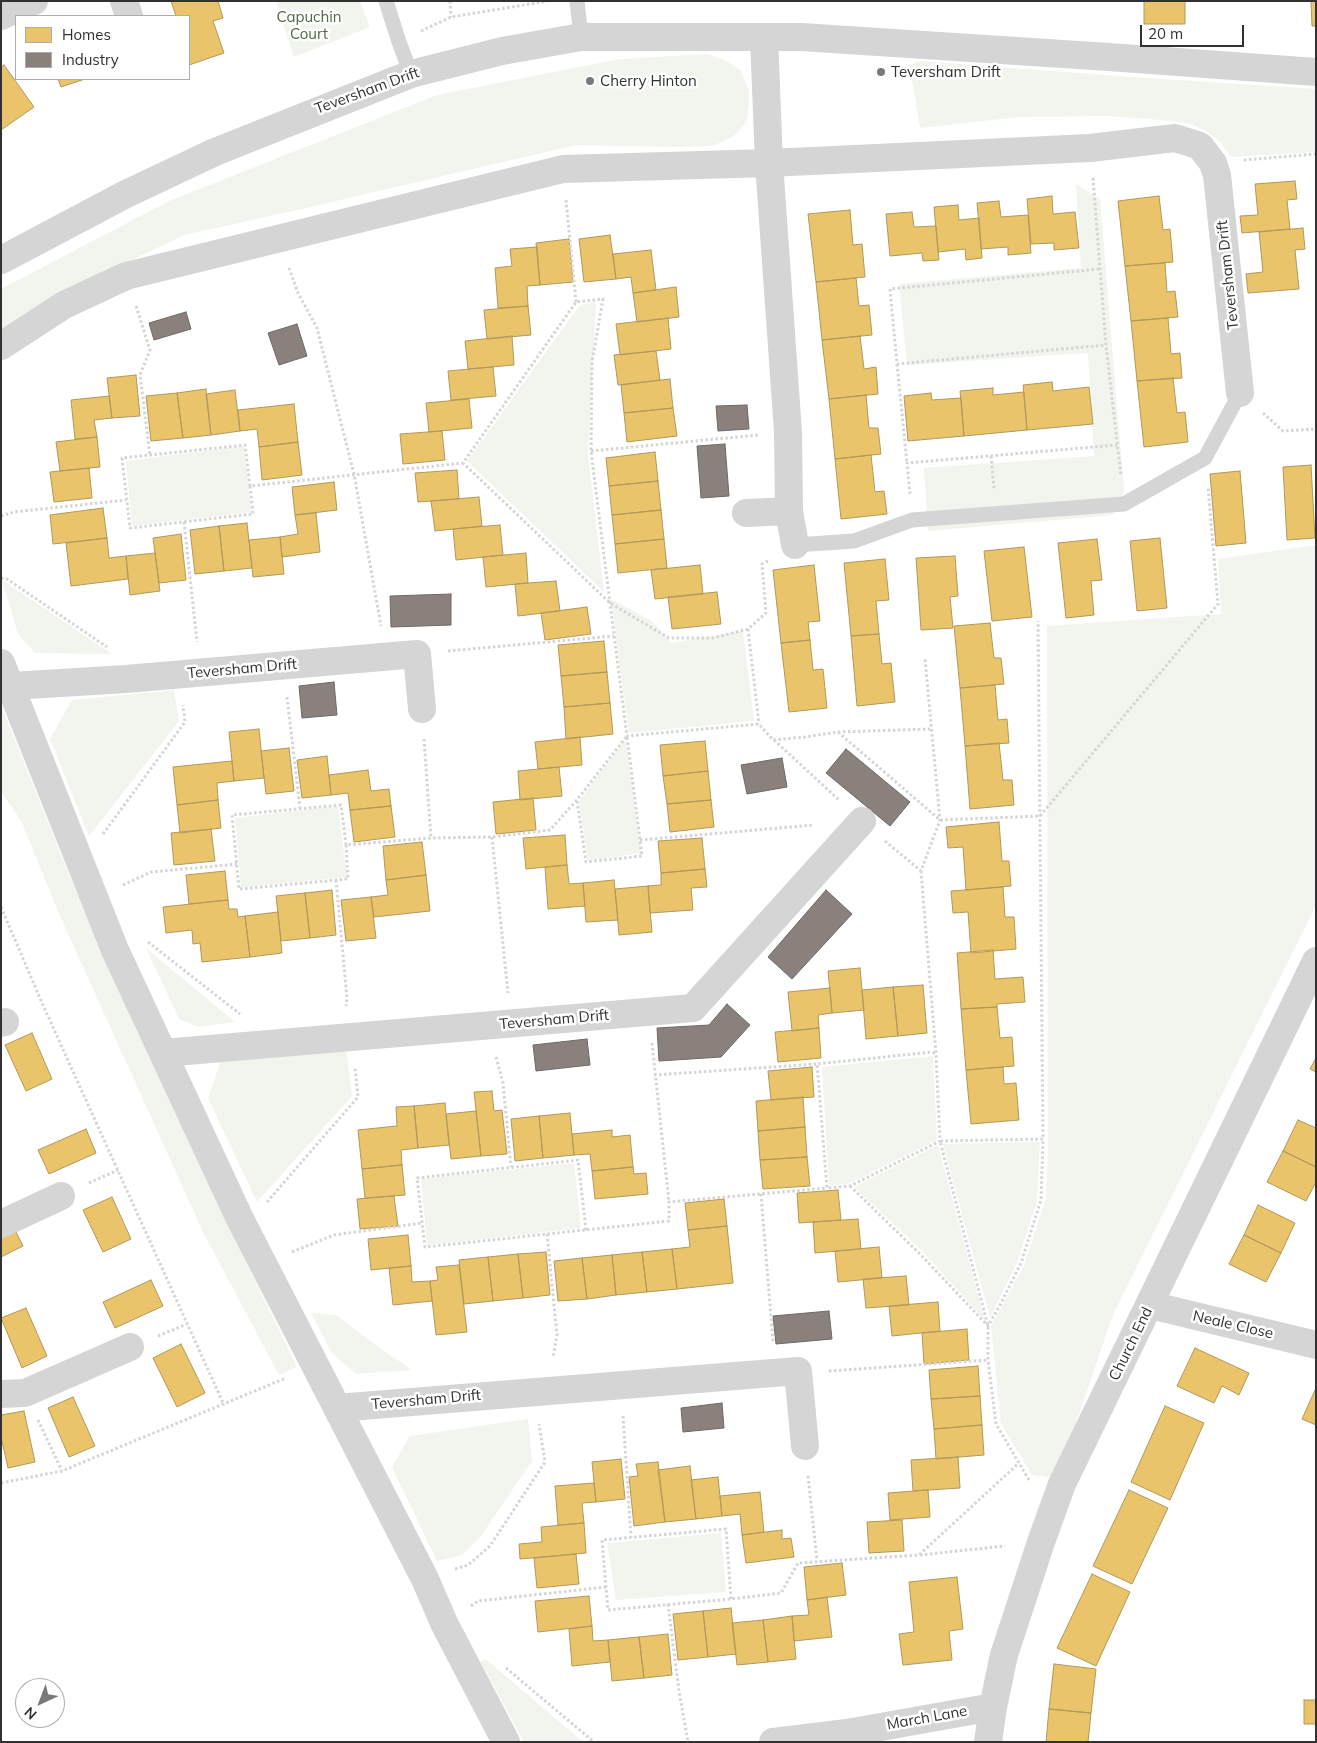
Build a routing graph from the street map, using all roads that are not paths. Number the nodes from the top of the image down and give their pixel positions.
1 (34, 1) edge
2 (124, 1) edge
3 (386, 1) edge
4 (577, 1) edge
5 (130, 15) edge
6 (1, 16) edge
7 (764, 37) junction
8 (581, 38) junction
9 (1316, 72) edge
10 (411, 74) junction
11 (769, 163) junction
12 (1, 260) edge
13 (1, 346) edge
14 (1240, 393) joint
15 (789, 511) junction
16 (746, 513) dead end
17 (795, 545) joint
18 (6, 674) edge
19 (422, 709) road end
20 (862, 821) road end
21 (1316, 961) edge
22 (163, 1053) junction
23 (61, 1196) dead end
24 (1, 1224) edge
25 (1150, 1305) junction
26 (1316, 1345) edge
27 (130, 1347) dead end
28 (13, 1393) edge
29 (337, 1408) junction
30 (805, 1446) road end
31 (993, 1706) junction
32 (506, 1742) edge
33 (772, 1742) edge
34 (988, 1742) edge

1 - 6 street
2 - 5 street
3 - 10 lane
4 - 8 lane
7 - 8 street, Teversham Drift
7 - 9 street, Teversham Drift
7 - 11 street
8 - 10 street, Teversham Drift
10 - 12 street, Teversham Drift
11 - 13 street, Teversham Drift
11 - 14 street, Teversham Drift
11 - 15 street
14 - 17 lane
15 - 16 street
15 - 17 street
18 - 19 street, Teversham Drift
18 - 22 street, Teversham Drift
20 - 22 street, Teversham Drift
21 - 25 street, Church End
22 - 29 street, Teversham Drift
23 - 24 street
25 - 26 street, Neale Close
25 - 31 street, Church End
27 - 28 street
29 - 30 street, Teversham Drift
29 - 32 street, Teversham Drift
31 - 33 street, March Lane
31 - 34 street, Church End

